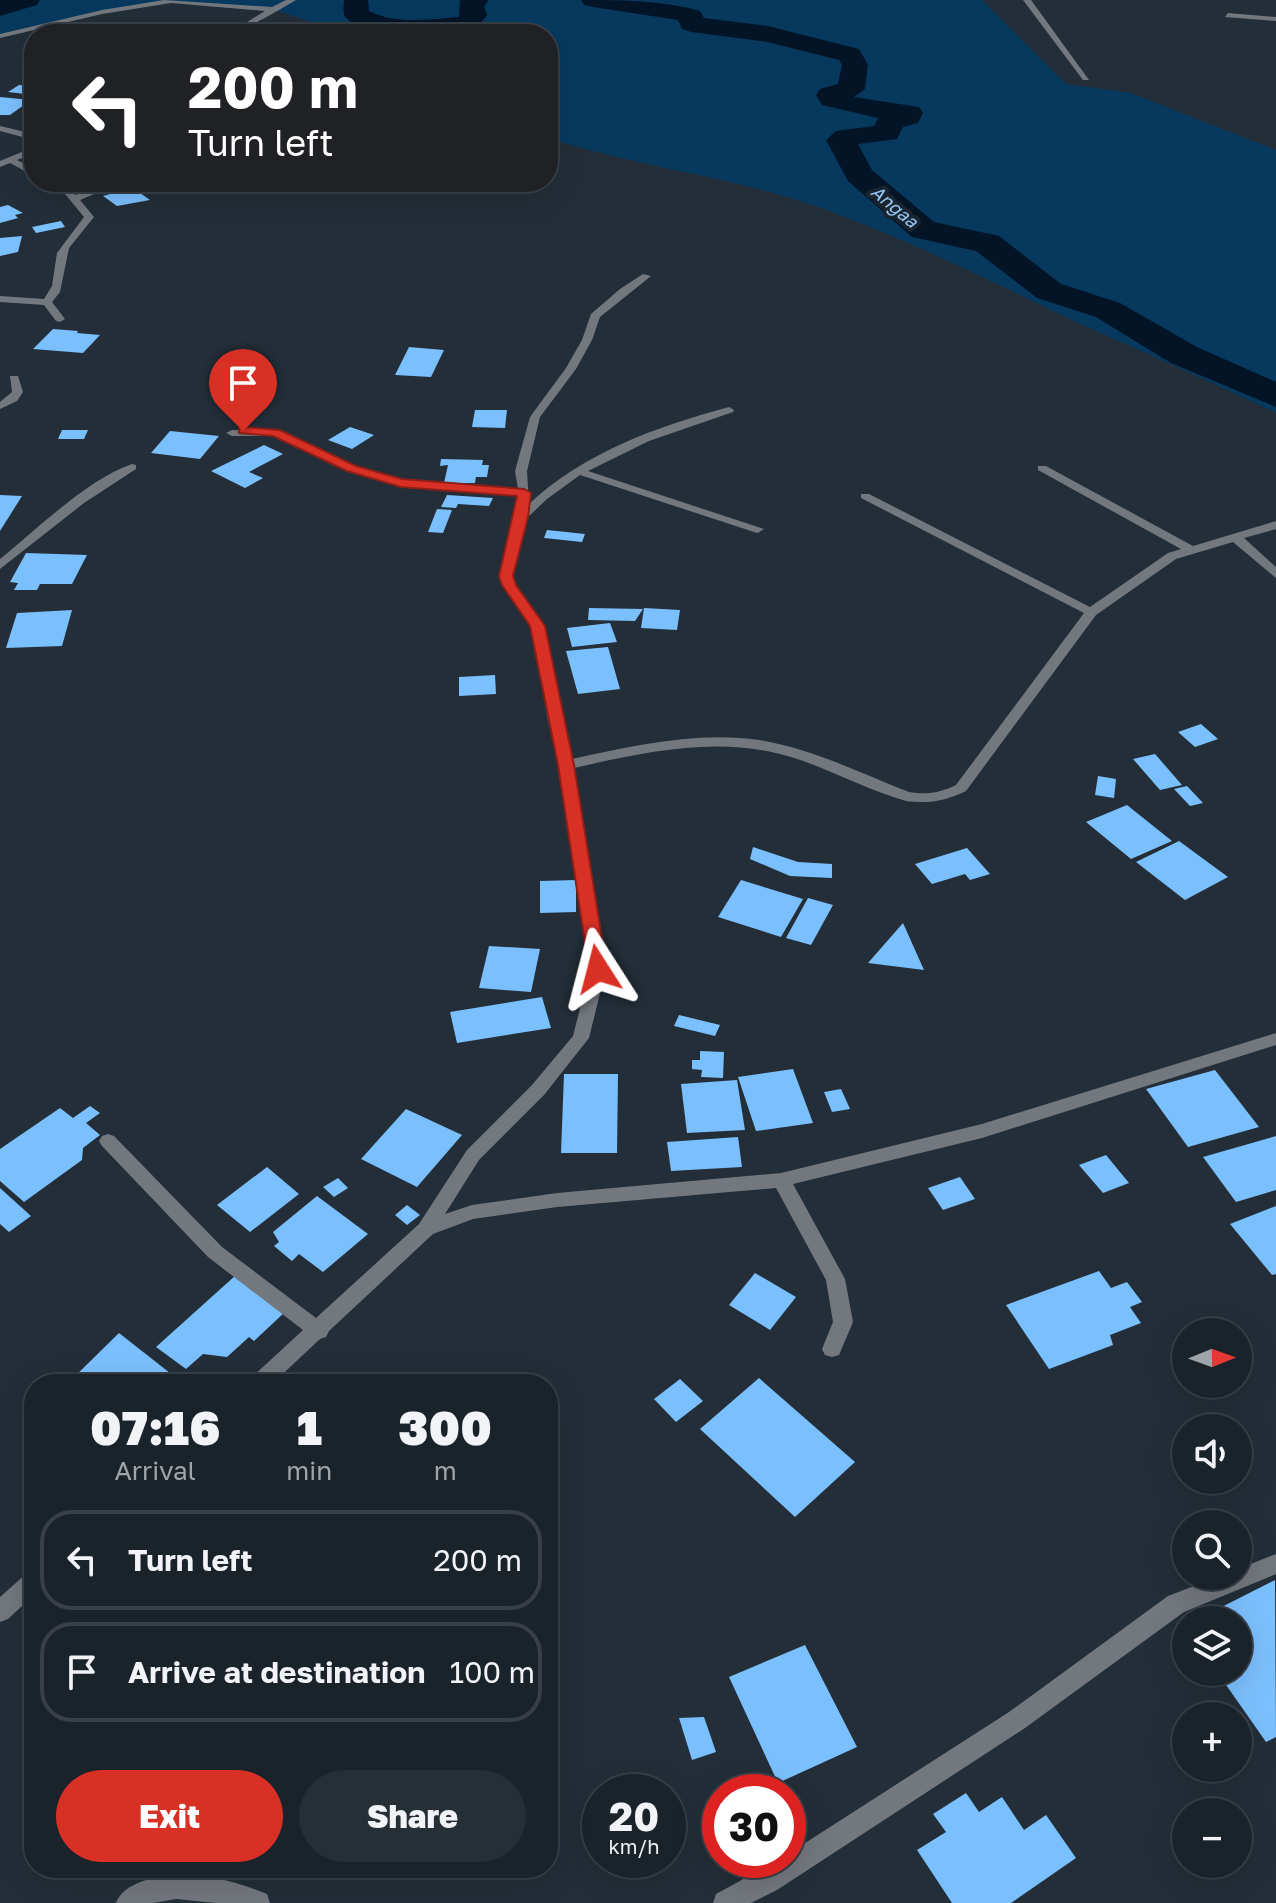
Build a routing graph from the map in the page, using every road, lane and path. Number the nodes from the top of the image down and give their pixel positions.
1 (292, 0) edge
2 (1027, 0) edge
3 (273, 9) junction
4 (1228, 15) dead end
5 (1276, 19) edge
6 (51, 24) edge
7 (248, 24) edge
8 (24, 30) edge
9 (0, 36) edge
10 (1086, 78) dead end
11 (0, 128) edge
12 (24, 134) edge
13 (24, 154) edge
14 (11, 160) junction
15 (0, 164) edge
16 (24, 167) edge
17 (65, 192) edge
18 (93, 192) edge
19 (74, 199) junction
20 (646, 276) dead end
21 (0, 299) edge
22 (47, 302) junction
23 (60, 319) dead end
24 (14, 378) dead end
25 (0, 406) edge
26 (729, 410) dead end
27 (232, 433) dead end
28 (132, 467) dead end
29 (1042, 468) dead end
30 (578, 471) junction
31 (524, 493) junction
32 (865, 496) dead end
33 (521, 517) junction
34 (1276, 525) edge
35 (758, 529) dead end
36 (1235, 537) junction
37 (1191, 550) junction
38 (0, 565) edge
39 (1276, 574) edge
40 (1091, 612) junction
41 (566, 765) junction
42 (1276, 1039) edge
43 (108, 1141) dead end
44 (781, 1180) junction
45 (426, 1229) junction
46 (319, 1331) junction
47 (832, 1349) dead end
48 (270, 1374) edge
49 (1276, 1564) edge
50 (24, 1590) edge
51 (0, 1611) edge
52 (731, 1901) edge
53 (128, 1903) edge
54 (258, 1903) edge

1 - 3 street
2 - 10 street
3 - 6 street
3 - 7 street
4 - 5 street
8 - 9 street
11 - 12 street
13 - 14 street
14 - 15 street
14 - 16 street
17 - 19 street
18 - 19 street
19 - 22 street
20 - 31 street
21 - 22 street
22 - 23 street
24 - 25 street
26 - 30 street
27 - 31 street
28 - 38 street
29 - 37 street
30 - 33 street
30 - 35 street
31 - 33 street
32 - 40 street
33 - 41 street
34 - 36 street
36 - 37 street
36 - 39 street
37 - 40 street
40 - 41 street
41 - 45 street
42 - 44 street
43 - 46 street
44 - 45 street
44 - 47 street
45 - 46 street
46 - 48 street
49 - 52 street
50 - 51 street
53 - 54 street

